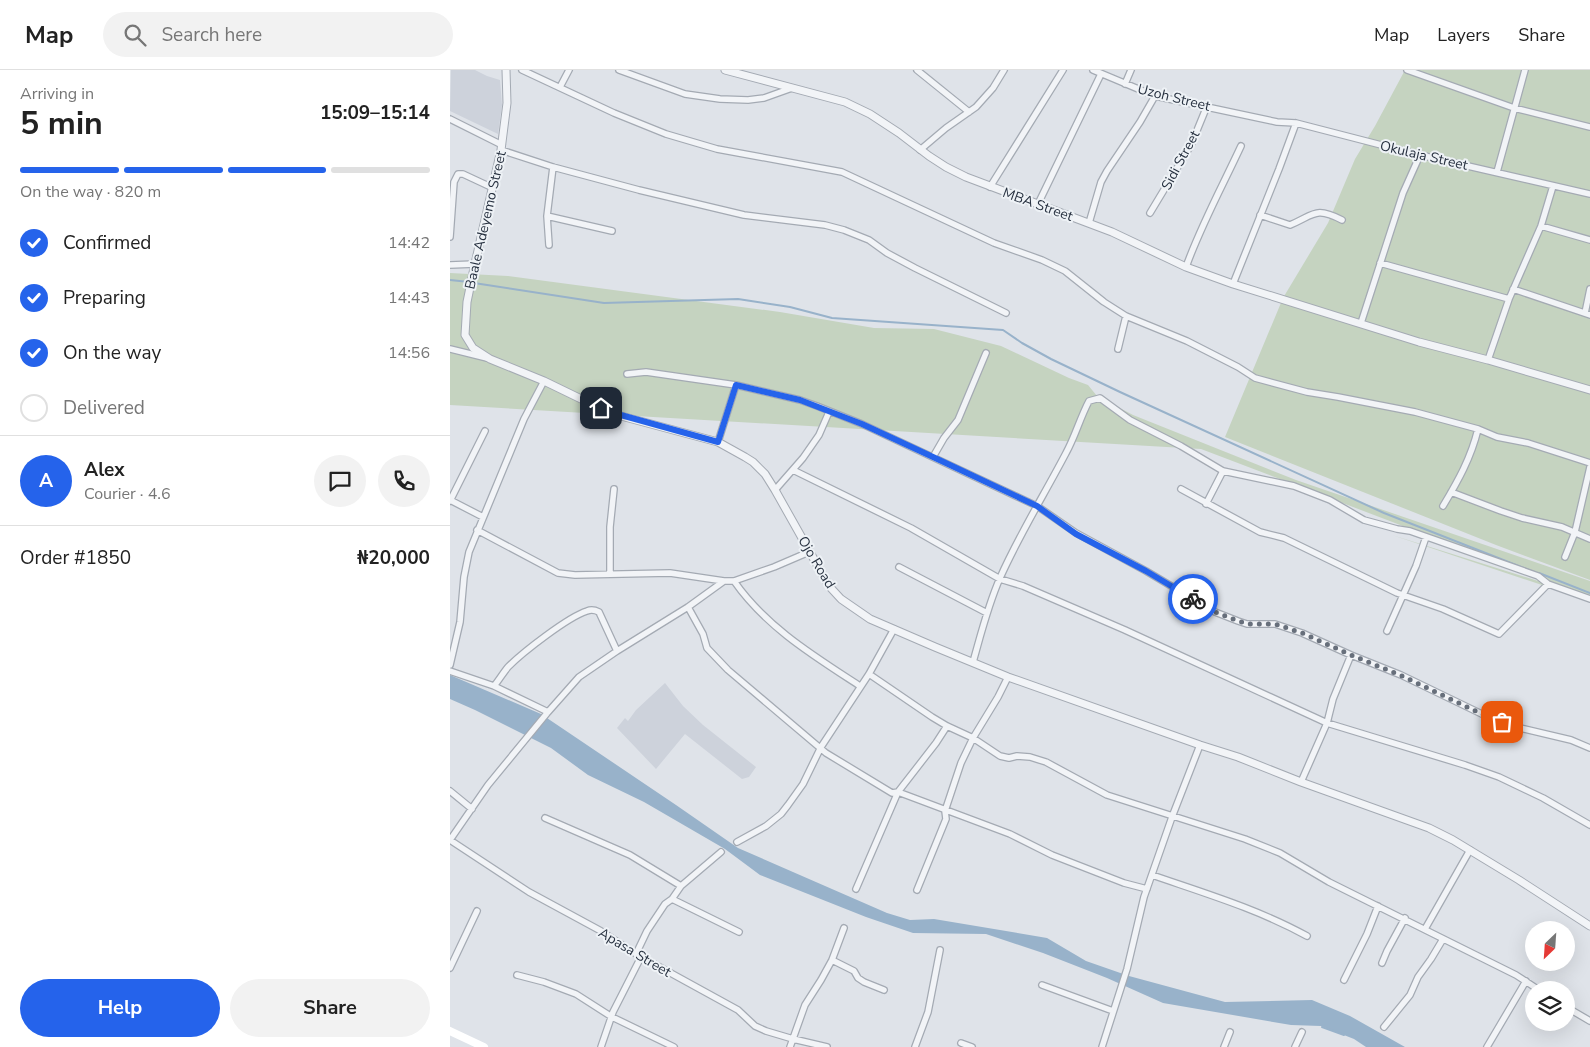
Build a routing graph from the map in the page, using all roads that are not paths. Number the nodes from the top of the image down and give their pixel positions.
1 (506, 70) edge
2 (522, 70) edge
3 (568, 70) edge
4 (619, 70) edge
5 (725, 70) edge
6 (917, 70) edge
7 (1004, 70) edge
8 (1063, 70) edge
9 (1093, 70) edge
10 (1131, 70) edge
11 (1407, 70) edge
12 (1525, 70) edge
13 (1101, 74) junction
14 (1125, 84) junction
15 (560, 87) junction
16 (792, 88) junction
17 (1155, 96) junction
18 (1207, 106) junction
19 (1514, 108) junction
20 (969, 112) junction
21 (1257, 117) joint
22 (450, 119) edge
23 (1296, 123) junction
24 (1590, 127) edge
25 (1241, 146) dead end
26 (502, 148) junction
27 (920, 150) junction
28 (1420, 155) junction
29 (553, 167) junction
30 (1498, 172) junction
31 (1553, 186) junction
32 (990, 187) junction
33 (493, 188) junction
34 (1590, 194) edge
35 (1038, 204) junction
36 (1150, 213) dead end
37 (1260, 215) junction
38 (548, 216) junction
39 (1342, 220) dead end
40 (1089, 223) junction
41 (1542, 226) junction
42 (612, 231) dead end
43 (450, 237) edge
44 (1590, 240) edge
45 (549, 245) dead end
46 (1380, 263) junction
47 (450, 265) edge
48 (474, 266) junction
49 (1186, 267) junction
50 (1233, 284) junction
51 (1514, 289) junction
52 (1590, 289) edge
53 (1508, 299) junction
54 (1006, 313) dead end
55 (1587, 314) edge
56 (1126, 316) junction
57 (1361, 323) junction
58 (1118, 349) dead end
59 (450, 350) edge
60 (986, 353) dead end
61 (490, 359) junction
62 (1488, 360) junction
63 (628, 374) dead end
64 (544, 381) junction
65 (736, 385) junction
66 (1590, 390) edge
67 (829, 412) junction
68 (1478, 429) junction
69 (485, 431) dead end
70 (718, 442) junction
71 (933, 457) junction
72 (1590, 463) edge
73 (1590, 467) edge
74 (793, 470) junction
75 (1223, 471) junction
76 (614, 489) dead end
77 (1181, 489) dead end
78 (775, 490) junction
79 (1452, 492) junction
80 (450, 500) edge
81 (1206, 504) junction
82 (1037, 506) junction
83 (1442, 506) dead end
84 (483, 517) junction
85 (477, 530) junction
86 (1575, 532) junction
87 (1426, 537) junction
88 (1590, 538) edge
89 (809, 552) junction
90 (1565, 557) dead end
91 (899, 567) dead end
92 (610, 573) junction
93 (1000, 579) junction
94 (734, 581) junction
95 (724, 582) junction
96 (1548, 584) junction
97 (1403, 595) junction
98 (1590, 599) edge
99 (688, 607) junction
100 (987, 613) junction
101 (894, 629) junction
102 (1387, 631) dead end
103 (617, 651) junction
104 (1351, 655) junction
105 (973, 662) junction
106 (450, 665) edge
107 (450, 671) edge
108 (869, 674) junction
109 (1008, 676) junction
110 (494, 686) junction
111 (860, 686) junction
112 (548, 713) junction
113 (1327, 723) junction
114 (947, 726) junction
115 (973, 738) junction
116 (1200, 745) junction
117 (820, 747) junction
118 (1590, 748) edge
119 (1302, 782) junction
120 (450, 791) edge
121 (898, 792) junction
122 (472, 809) junction
123 (945, 811) junction
124 (1172, 817) junction
125 (545, 818) dead end
126 (1590, 824) edge
127 (450, 840) edge
128 (737, 842) dead end
129 (1470, 850) junction
130 (721, 852) dead end
131 (1152, 875) junction
132 (681, 886) junction
133 (856, 889) dead end
134 (1147, 889) junction
135 (917, 890) dead end
136 (672, 900) junction
137 (1378, 906) junction
138 (477, 911) dead end
139 (1404, 918) junction
140 (1590, 926) edge
141 (844, 928) dead end
142 (1425, 929) junction
143 (739, 932) dead end
144 (1306, 936) dead end
145 (1443, 939) junction
146 (940, 950) dead end
147 (639, 956) junction
148 (832, 960) junction
149 (1382, 963) dead end
150 (450, 968) edge
151 (517, 976) dead end
152 (1344, 980) dead end
153 (1525, 981) edge
154 (1525, 984) edge
155 (1042, 985) dead end
156 (884, 990) dead end
157 (1113, 1011) junction
158 (1575, 1012) edge
159 (612, 1017) junction
160 (1590, 1021) edge
161 (1384, 1027) dead end
162 (450, 1031) edge
163 (1230, 1032) dead end
164 (1302, 1032) dead end
165 (450, 1036) edge
166 (793, 1039) junction
167 (961, 1043) dead end
168 (472, 1047) edge
169 (483, 1047) edge
170 (600, 1047) edge
171 (674, 1047) edge
172 (790, 1047) edge
173 (827, 1047) edge
174 (915, 1047) edge
175 (972, 1047) edge
176 (1102, 1047) edge
177 (1224, 1047) edge
178 (1295, 1047) edge
179 (1487, 1047) edge

1 - 26 street, Baale Adeyemo Street
2 - 15 street
3 - 15 street
4 - 16 street
5 - 16 street, MBA Street
6 - 20 street
7 - 20 street
8 - 32 street
9 - 13 street, Uzoh Street
10 - 14 street
11 - 19 street
12 - 19 street
13 - 14 street, Uzoh Street
13 - 35 street
14 - 17 street, Uzoh Street
15 - 56 street
16 - 27 street, MBA Street
17 - 18 street, Uzoh Street
17 - 40 street
18 - 21 street, Uzoh Street
18 - 36 street, Sidi Street
19 - 24 street
19 - 30 street
20 - 27 street
21 - 23 street, Okulaja Street
22 - 26 street
23 - 28 street, Okulaja Street
23 - 37 street
25 - 49 street
26 - 29 street
26 - 33 street, Baale Adeyemo Street
27 - 32 street, MBA Street
28 - 30 street, Okulaja Street
28 - 46 street
29 - 38 street
29 - 54 street
30 - 31 street, Okulaja Street
31 - 34 street, Okulaja Street
31 - 41 street
32 - 35 street, MBA Street
33 - 43 street
33 - 48 street, Baale Adeyemo Street
35 - 40 street, MBA Street
37 - 39 street
37 - 50 street
38 - 42 street
38 - 45 street
40 - 49 street, MBA Street
41 - 44 street
41 - 51 street
46 - 53 street
46 - 57 street
47 - 48 street
48 - 61 street, Baale Adeyemo Street
49 - 50 street, MBA Street
50 - 57 street, MBA Street
51 - 53 street
51 - 55 street
52 - 55 street
53 - 62 street
56 - 58 street
56 - 68 street
57 - 62 street, MBA Street
59 - 61 street
60 - 71 street
61 - 64 street, Ojo Road
62 - 66 street, MBA Street
63 - 65 street
64 - 70 street, Ojo Road
64 - 84 street
65 - 67 street
65 - 70 street
67 - 71 street
67 - 74 street
68 - 72 street
68 - 79 street
69 - 80 street
70 - 78 street, Ojo Road
71 - 82 street
73 - 86 street
74 - 78 street
74 - 93 street
75 - 81 street
75 - 82 street
75 - 87 street
76 - 92 street
77 - 81 street
78 - 89 street, Ojo Road
79 - 83 street
79 - 86 street
80 - 84 street
81 - 97 street
82 - 93 street
82 - 104 street
84 - 85 street
85 - 92 street
85 - 106 street
86 - 88 street
86 - 90 street
87 - 96 street
87 - 97 street
89 - 94 street
89 - 101 street, Ojo Road
91 - 100 street
92 - 95 street
93 - 100 street
93 - 113 street
94 - 95 street
94 - 111 street
95 - 99 street
96 - 97 street
96 - 98 street
97 - 102 street
99 - 103 street
99 - 117 street
100 - 105 street
101 - 105 street, Ojo Road
101 - 108 street
103 - 110 street
103 - 112 street
104 - 113 street
104 - 118 street
105 - 109 street, Ojo Road
107 - 110 street
108 - 111 street
108 - 114 street
109 - 115 street
109 - 116 street, Ojo Road
110 - 112 street
111 - 117 street
112 - 122 street
113 - 119 street
113 - 126 street
114 - 115 street
114 - 121 street
115 - 123 street
115 - 124 street
116 - 119 street, Ojo Road
116 - 124 street
117 - 121 street
117 - 128 street
119 - 129 street, Ojo Road
120 - 122 street
121 - 123 street
121 - 133 street
122 - 127 street
123 - 134 street
123 - 135 street
124 - 131 street
124 - 137 street
125 - 132 street
127 - 147 street, Apasa Street
129 - 140 street, Ojo Road
129 - 142 street
130 - 132 street
131 - 134 street
131 - 144 street
132 - 136 street
134 - 157 street
136 - 143 street
136 - 147 street
137 - 139 street
137 - 152 street
138 - 150 street
139 - 142 street
139 - 149 street
141 - 148 street
142 - 145 street
145 - 153 street
145 - 161 street
146 - 174 street
147 - 159 street
147 - 166 street, Apasa Street
148 - 156 street
148 - 166 street
151 - 159 street
154 - 179 street
155 - 157 street
157 - 176 street
158 - 160 street
159 - 170 street
159 - 171 street
162 - 169 main road
163 - 177 street
164 - 178 street
165 - 168 main road
166 - 172 street
166 - 173 street, Apasa Street
167 - 175 street

